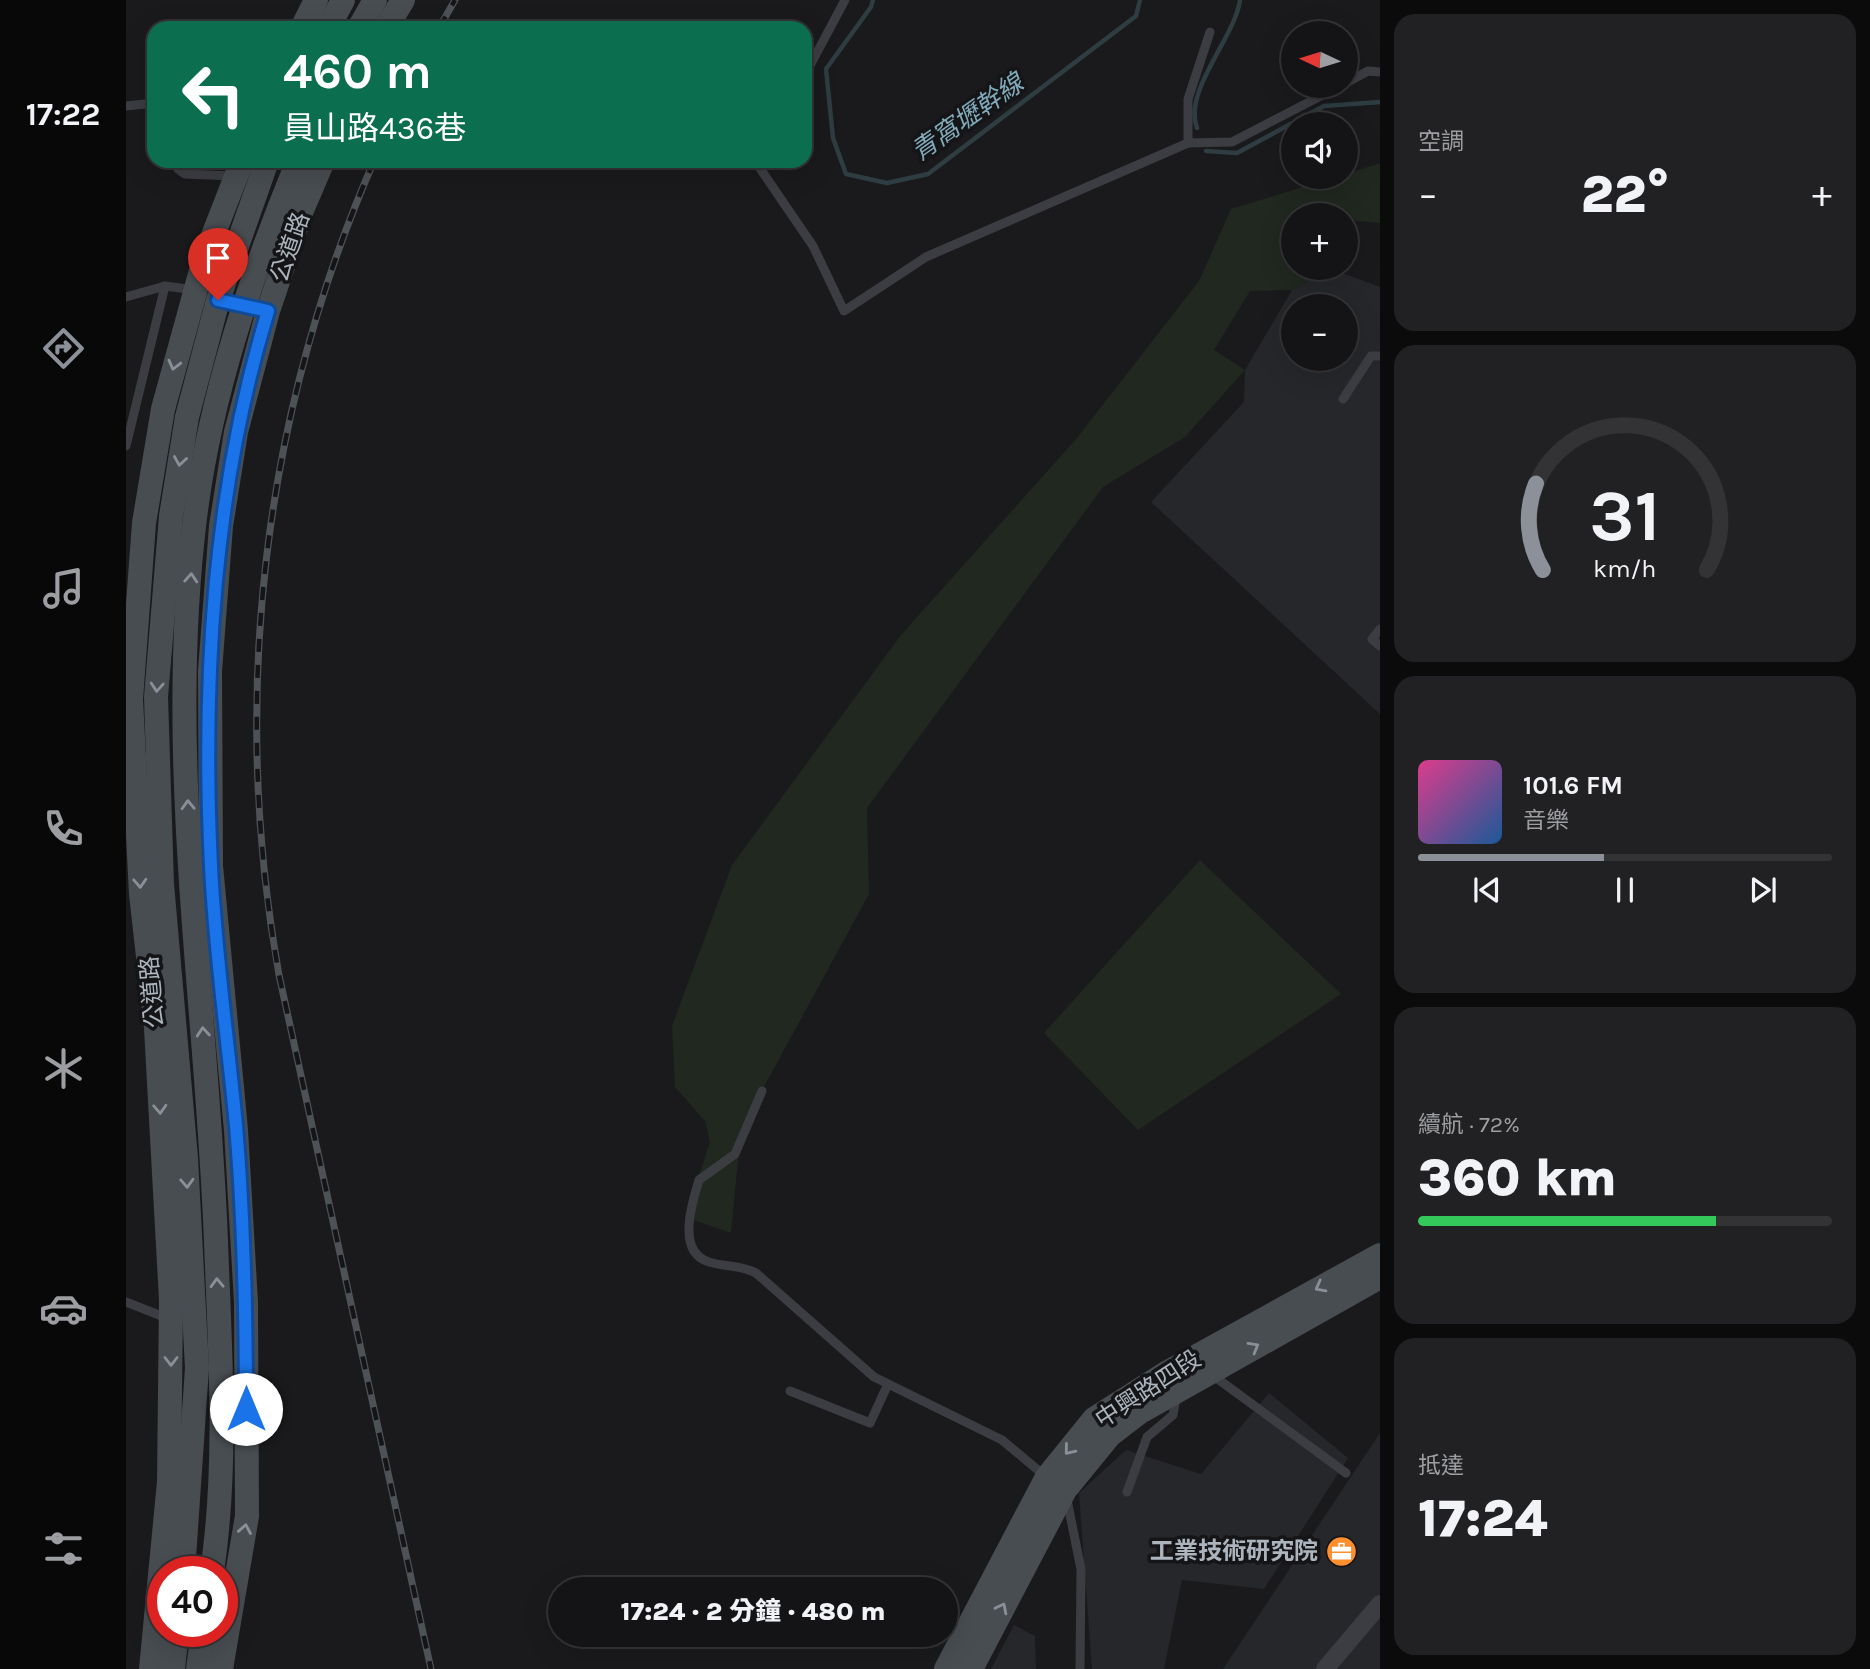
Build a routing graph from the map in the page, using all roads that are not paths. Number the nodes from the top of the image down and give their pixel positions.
1 (375, 0) edge
2 (403, 0) edge
3 (845, 0) edge
4 (328, 9) edge
5 (312, 21) edge
6 (363, 21) edge
7 (390, 21) edge
8 (1210, 32) dead end
9 (812, 62) edge
10 (1380, 72) edge
11 (1358, 76) edge
12 (1317, 98) edge
13 (147, 104) edge
14 (126, 106) edge
15 (1188, 143) junction
16 (178, 168) edge
17 (265, 168) edge
18 (295, 168) edge
19 (320, 168) edge
20 (760, 168) edge
21 (239, 169) edge
22 (164, 286) junction
23 (195, 290) junction
24 (126, 297) edge
25 (218, 300) junction
26 (243, 305) junction
27 (272, 312) junction
28 (1380, 355) edge
29 (1343, 399) dead end
30 (126, 446) edge
31 (1380, 629) edge
32 (1380, 646) edge
33 (762, 1091) dead end
34 (1380, 1255) edge
35 (1380, 1277) edge
36 (126, 1302) edge
37 (171, 1320) junction
38 (1186, 1374) junction
39 (888, 1384) junction
40 (790, 1391) dead end
41 (1346, 1472) dead end
42 (179, 1484) junction
43 (1056, 1484) junction
44 (1127, 1492) dead end
45 (177, 1556) edge
46 (177, 1556) edge
47 (214, 1556) edge
48 (1380, 1604) edge
49 (156, 1647) edge
50 (175, 1647) edge
51 (201, 1647) edge
52 (151, 1669) edge
53 (173, 1669) edge
54 (198, 1669) edge
55 (221, 1669) edge
56 (946, 1669) edge
57 (971, 1669) edge
58 (1080, 1669) edge
59 (1325, 1669) edge

1 - 6 street
2 - 7 street
3 - 9 lane
4 - 5 street
8 - 15 lane
10 - 11 lane
12 - 15 lane
13 - 14 lane
15 - 20 lane
16 - 21 lane
17 - 25 street, 公道路
18 - 26 street, 公道路
19 - 27 street, 公道路
21 - 23 street, 公道路
22 - 23 lane
22 - 24 lane
22 - 30 lane
23 - 25 lane
23 -> 37 street, 公道路
25 - 26 lane
25 -> 42 street, 公道路
26 - 27 lane
47 -> 26 street, 公道路
55 -> 27 street, 公道路
28 - 29 lane
31 - 32 lane
33 - 39 lane
34 -> 38 street, 中興路四段
38 -> 35 street, 中興路四段
36 - 37 lane
37 -> 42 street, 公道路
38 - 41 lane
38 - 43 street, 中興路四段
38 - 44 lane
39 - 40 lane
39 - 43 lane
42 - 45 street
42 - 46 street, 公道路
43 - 56 street, 中興路四段
57 -> 43 street, 中興路四段
43 - 58 lane
48 - 59 street
49 - 52 street, 公道路
50 - 53 street
51 - 54 street

